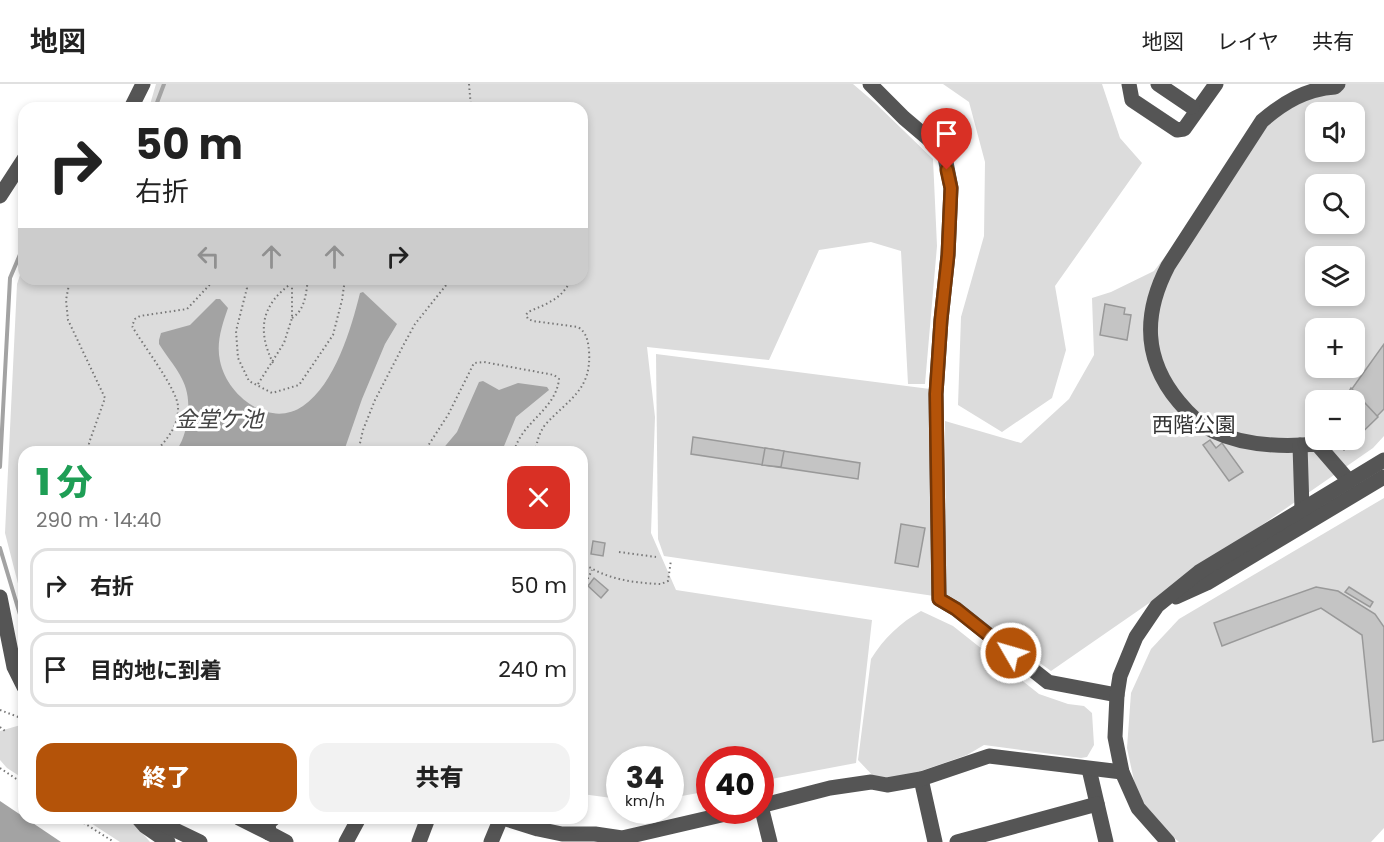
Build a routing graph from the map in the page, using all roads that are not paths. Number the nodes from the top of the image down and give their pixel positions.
1 (143, 84) edge
2 (870, 84) edge
3 (1158, 84) edge
4 (1207, 84) edge
5 (1338, 84) edge
6 (1132, 87) edge
7 (134, 102) edge
8 (1192, 107) dead end
9 (18, 168) edge
10 (0, 196) edge
11 (1300, 445) junction
12 (1384, 460) edge
13 (1384, 477) edge
14 (1349, 481) junction
15 (1302, 509) junction
16 (0, 597) edge
17 (1157, 606) junction
18 (0, 659) edge
19 (14, 667) junction
20 (18, 675) edge
21 (1117, 695) junction
22 (1089, 769) junction
23 (1122, 772) junction
24 (921, 778) junction
25 (774, 803) edge
26 (1097, 804) junction
27 (696, 821) edge
28 (143, 824) edge
29 (162, 824) edge
30 (251, 824) edge
31 (268, 824) edge
32 (356, 824) edge
33 (426, 824) edge
34 (499, 824) edge
35 (520, 824) edge
36 (766, 824) edge
37 (269, 833) junction
38 (560, 838) edge
39 (168, 842) edge
40 (200, 842) edge
41 (286, 842) edge
42 (346, 842) edge
43 (419, 842) edge
44 (491, 842) edge
45 (770, 842) edge
46 (935, 842) edge
47 (957, 842) edge
48 (1106, 842) edge
49 (1168, 842) edge

1 - 7 street
2 - 21 street
3 - 8 street
4 - 6 street
5 - 11 street
9 - 10 street
11 - 14 street
11 - 15 street
12 - 14 street
13 - 17 street
14 - 15 street
15 - 17 street
16 - 19 street
17 - 21 street
18 - 19 street
19 - 20 street
21 - 23 street
22 - 23 street
22 - 24 street
22 - 26 street
23 - 49 street
24 - 25 street
24 - 46 street
26 - 47 street
26 - 48 street
27 - 38 street
28 - 39 street
29 - 40 street
30 - 37 street
31 - 37 street
32 - 42 street
33 - 43 street
34 - 44 street
35 - 38 street
36 - 45 street
37 - 41 street

